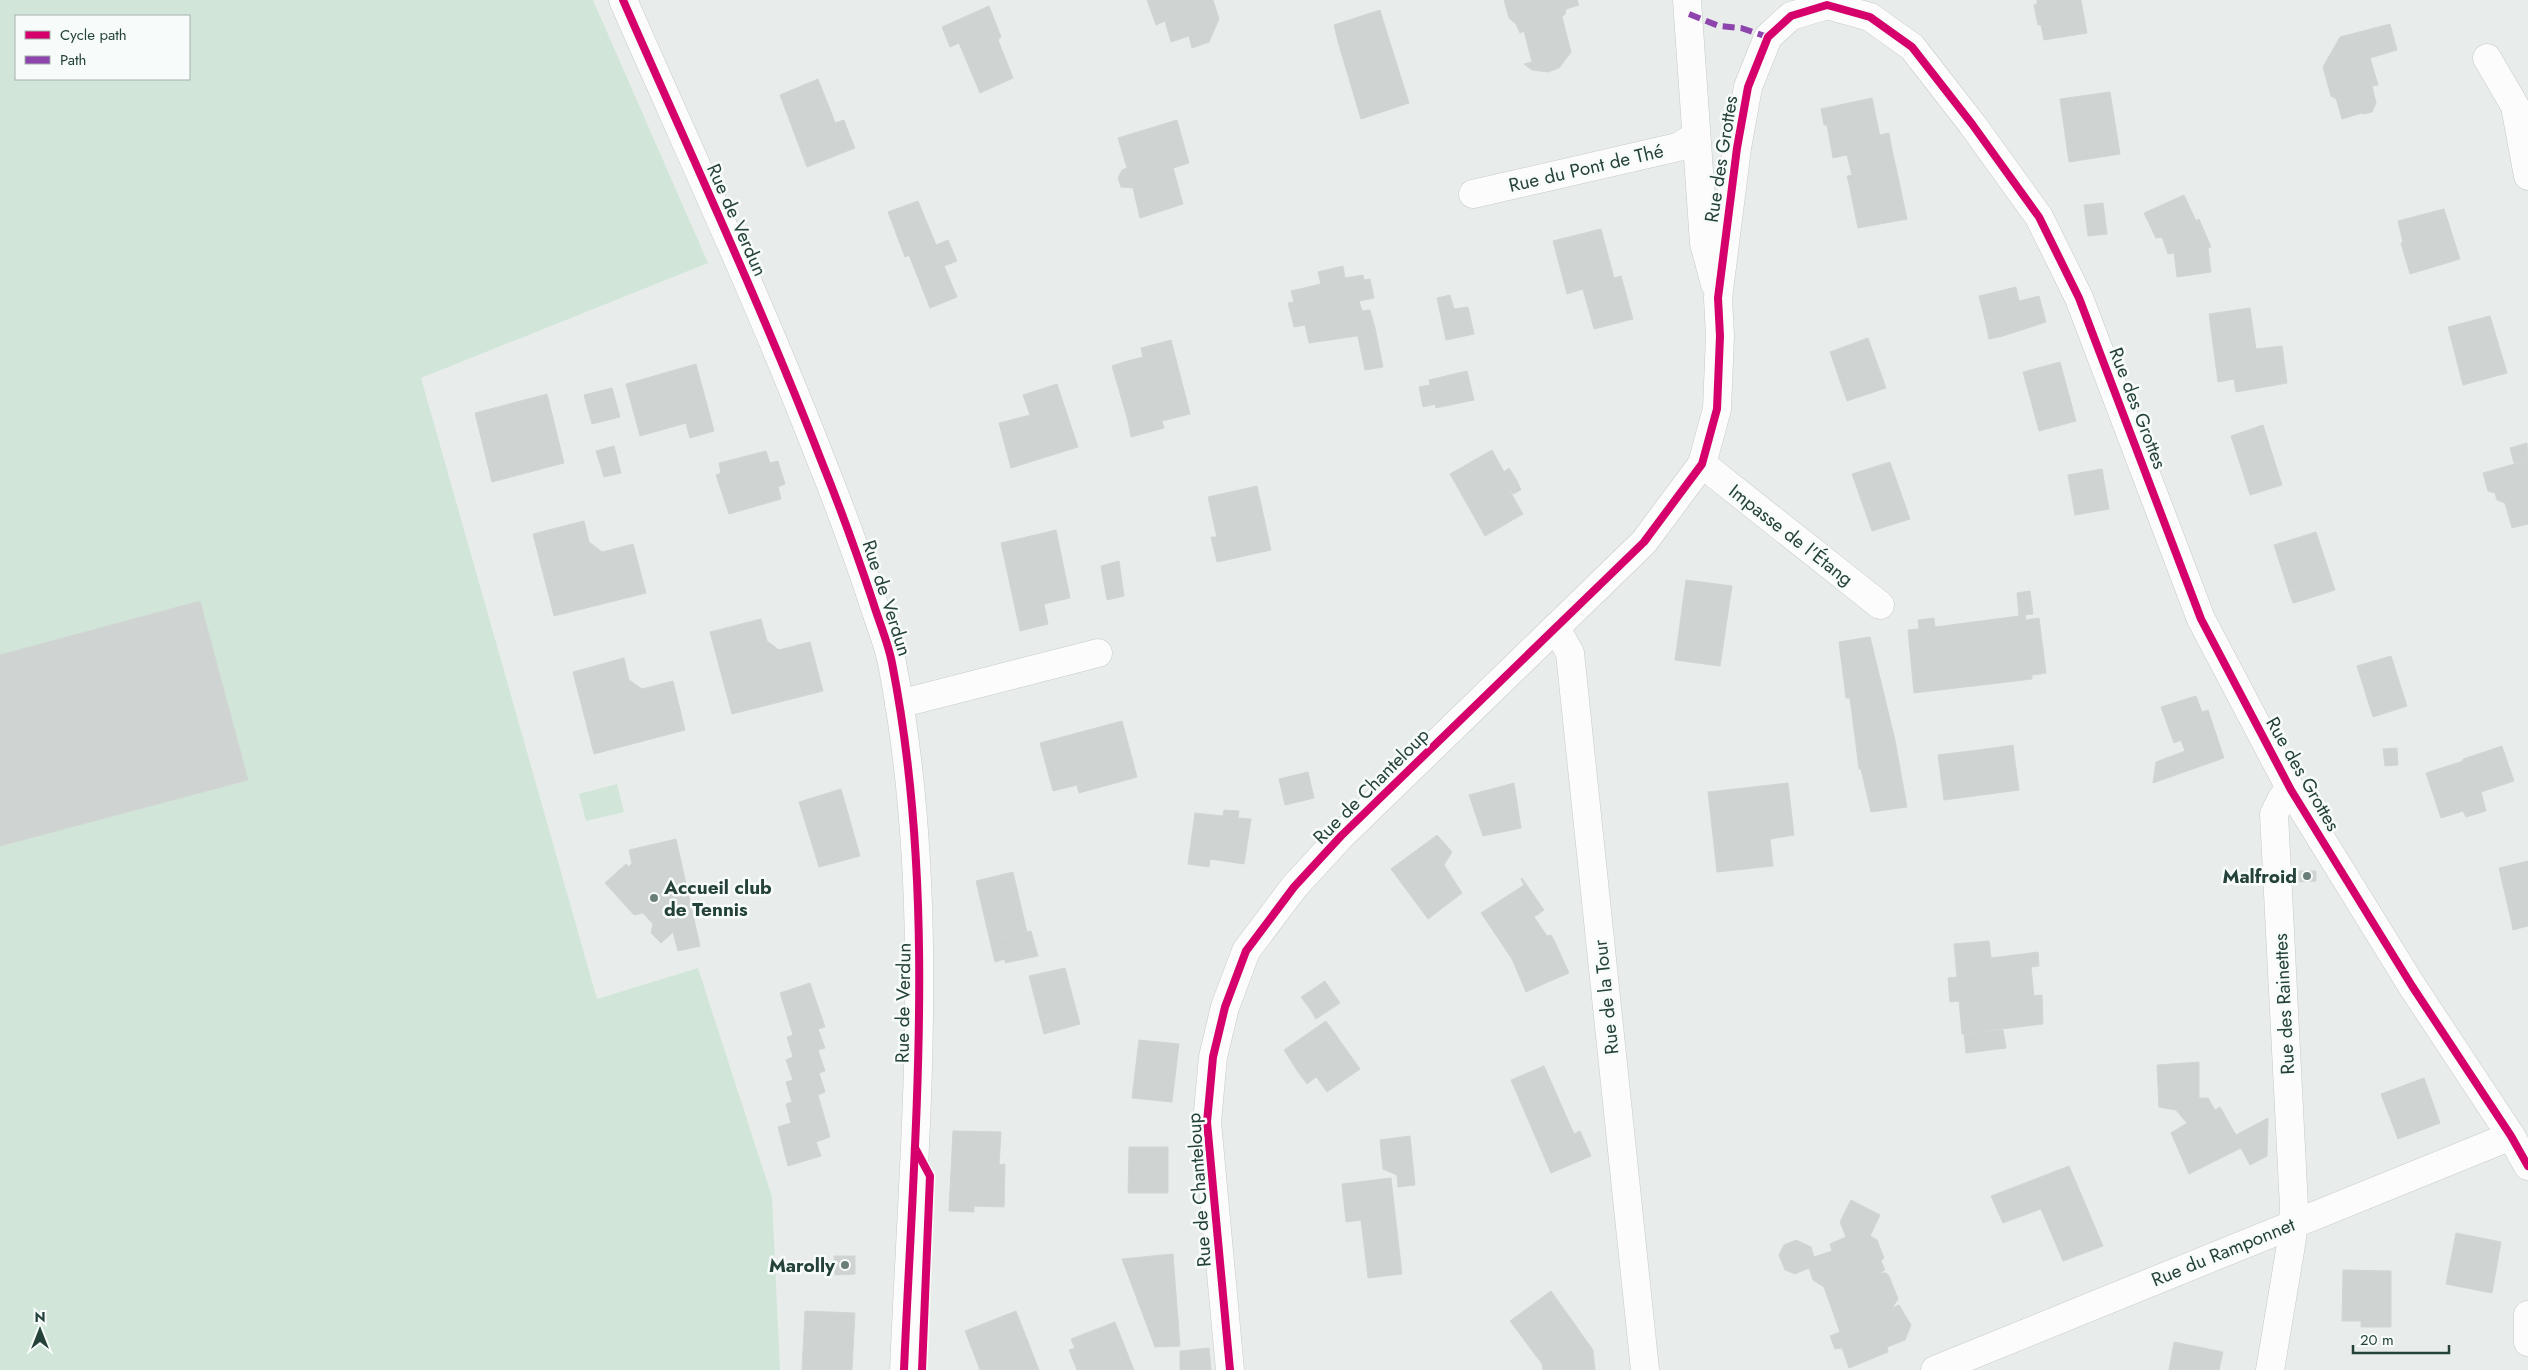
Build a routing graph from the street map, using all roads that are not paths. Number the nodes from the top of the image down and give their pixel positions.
1 (623, 0) edge
2 (1688, 0) edge
3 (2487, 58) dead end
4 (1696, 136) junction
5 (2528, 176) edge
6 (1473, 194) dead end
7 (1718, 298) junction
8 (1702, 464) junction
9 (1880, 605) dead end
10 (1556, 628) junction
11 (1098, 653) dead end
12 (899, 704) junction
13 (2291, 790) junction
14 (2511, 1136) junction
15 (2528, 1166) edge
16 (2293, 1223) junction
17 (2528, 1315) edge
18 (2528, 1342) edge
19 (904, 1370) edge
20 (1230, 1370) edge
21 (1645, 1370) edge
22 (1935, 1370) edge
23 (2270, 1370) edge

1 - 12 street, Rue de Verdun
2 - 4 street
3 - 5 street
4 - 6 street, Rue du Pont de Thé
4 - 7 street
7 - 8 street, Rue de Chanteloup
7 - 13 street, Rue des Grottes
8 - 9 street, Impasse de l'Étang
8 - 10 street, Rue de Chanteloup
10 - 20 street, Rue de Chanteloup
10 - 21 street, Rue de la Tour
11 - 12 street
12 - 19 street, Rue de Verdun
13 - 14 street, Rue des Grottes
13 - 16 street, Rue des Rainettes
14 - 15 street, Rue des Grottes
14 - 16 street, Rue du Ramponnet
16 - 22 street, Rue du Ramponnet
16 - 23 street, Rue des Rainettes
17 - 18 street

